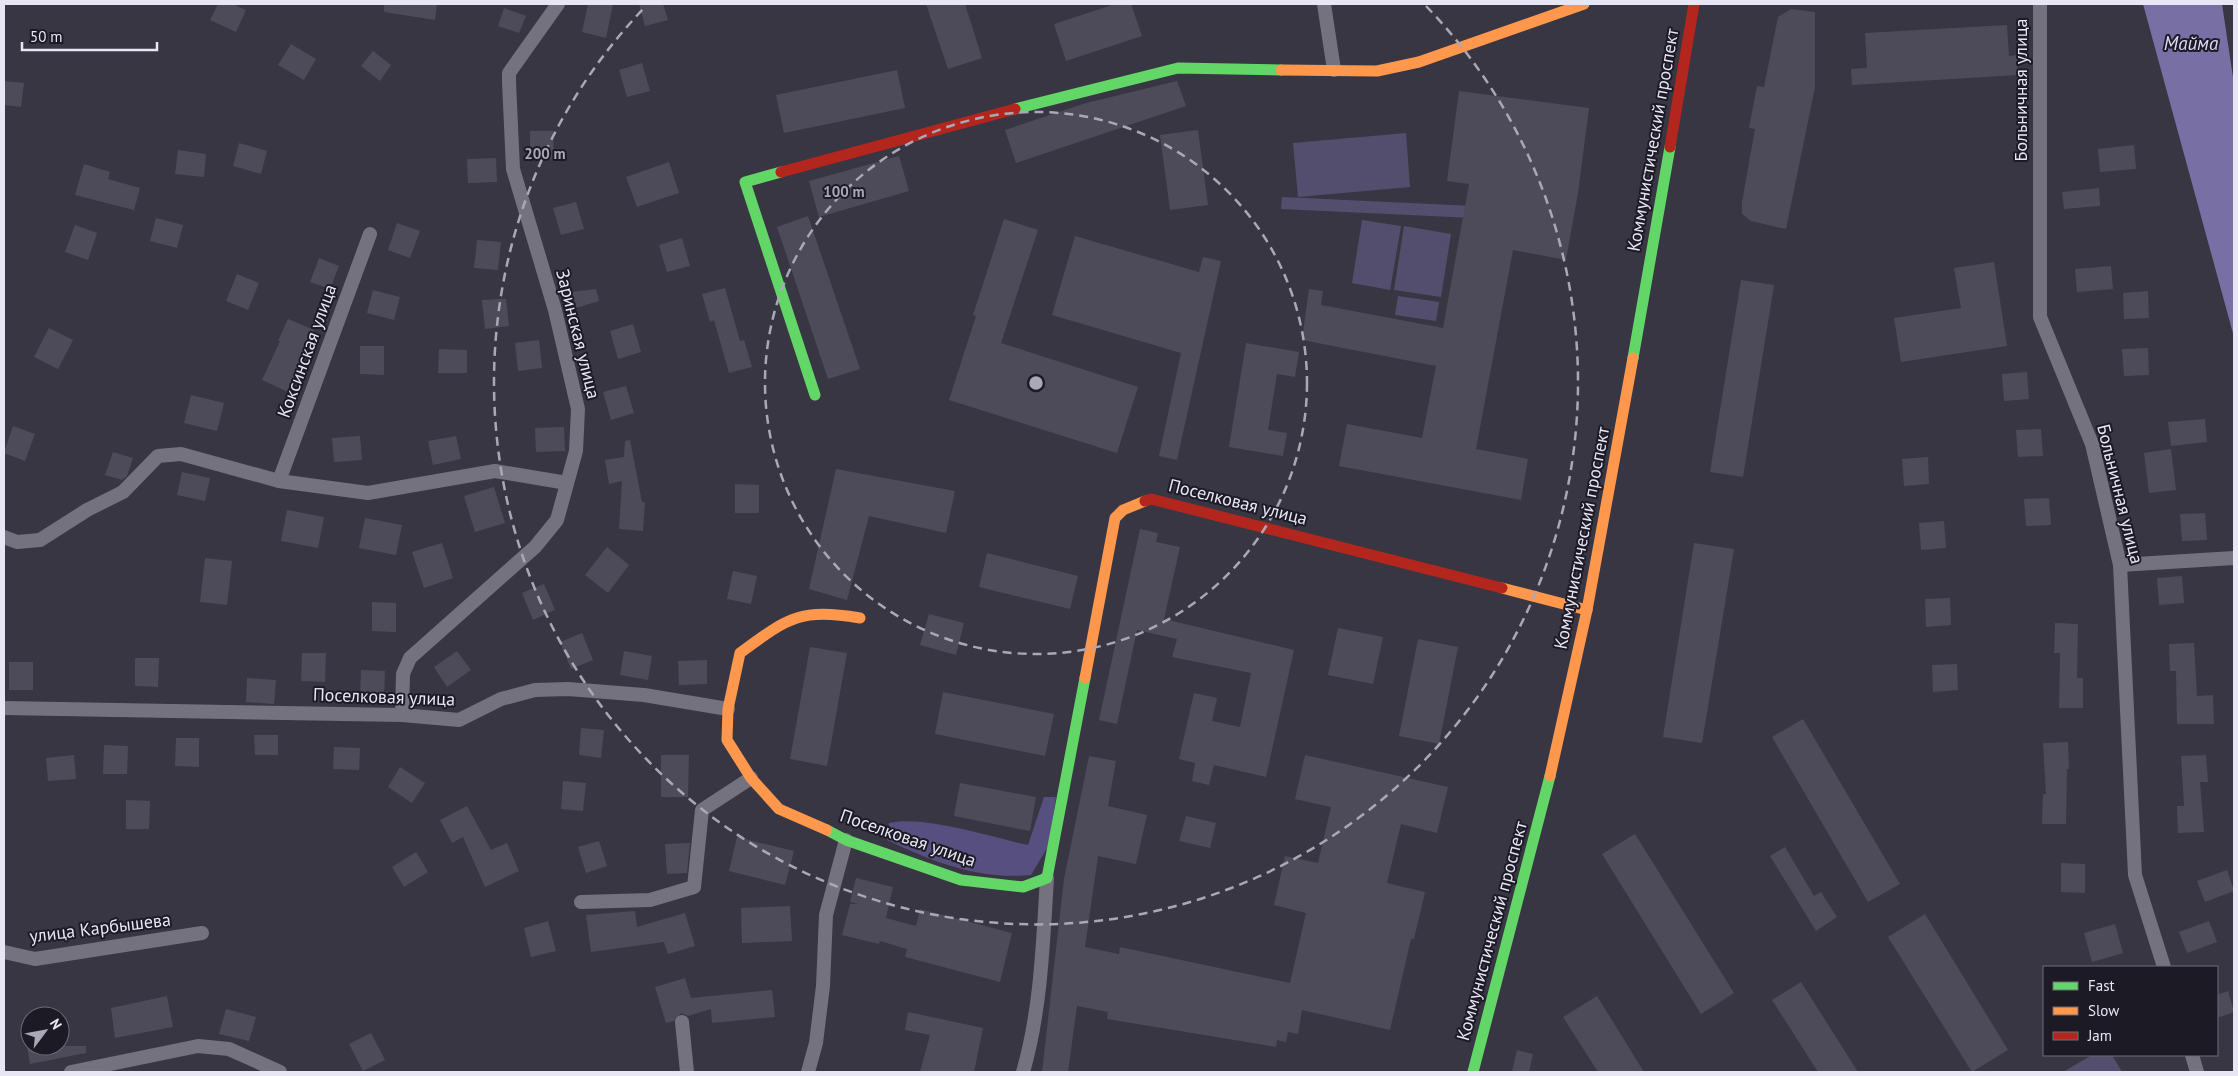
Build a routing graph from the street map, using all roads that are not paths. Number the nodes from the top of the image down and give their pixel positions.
1 (558, 4) edge
2 (1324, 4) edge
3 (1584, 4) edge
4 (1694, 4) edge
5 (2040, 4) edge
6 (1334, 70) junction
7 (370, 234) dead end
8 (815, 395) dead end
9 (279, 481) junction
10 (567, 483) junction
11 (4, 538) edge
12 (2234, 558) edge
13 (2120, 565) junction
14 (1587, 610) junction
15 (860, 618) dead end
16 (4, 708) edge
17 (728, 709) junction
18 (402, 715) junction
19 (750, 778) junction
20 (846, 840) junction
21 (1047, 878) junction
22 (581, 902) dead end
23 (202, 933) dead end
24 (4, 952) edge
25 (2164, 966) edge
26 (682, 1022) dead end
27 (2192, 1056) edge
28 (72, 1072) edge
29 (280, 1072) edge
30 (687, 1072) edge
31 (808, 1072) edge
32 (1023, 1072) edge
33 (1472, 1072) edge
34 (2197, 1072) edge

1 - 10 street, Заринская улица
2 - 6 street
3 - 6 street
4 - 14 street, Коммунистический проспект
5 - 13 street, Больничная улица
6 - 8 street
7 - 9 street, Коксинская улица
9 - 10 street
9 - 11 street
10 - 18 street, Заринская улица
12 - 13 street
13 - 25 street, Больничная улица
14 - 21 street, Поселковая улица
14 - 33 street, Коммунистический проспект
15 - 17 street
16 - 18 street, Поселковая улица
17 - 18 street, Поселковая улица
17 - 19 street, Поселковая улица
19 - 20 street, Поселковая улица
19 - 22 street
20 - 21 street, Поселковая улица
20 - 31 street
21 - 32 street
23 - 24 street, улица Карбышева
26 - 30 street
27 - 34 street
28 - 29 street

